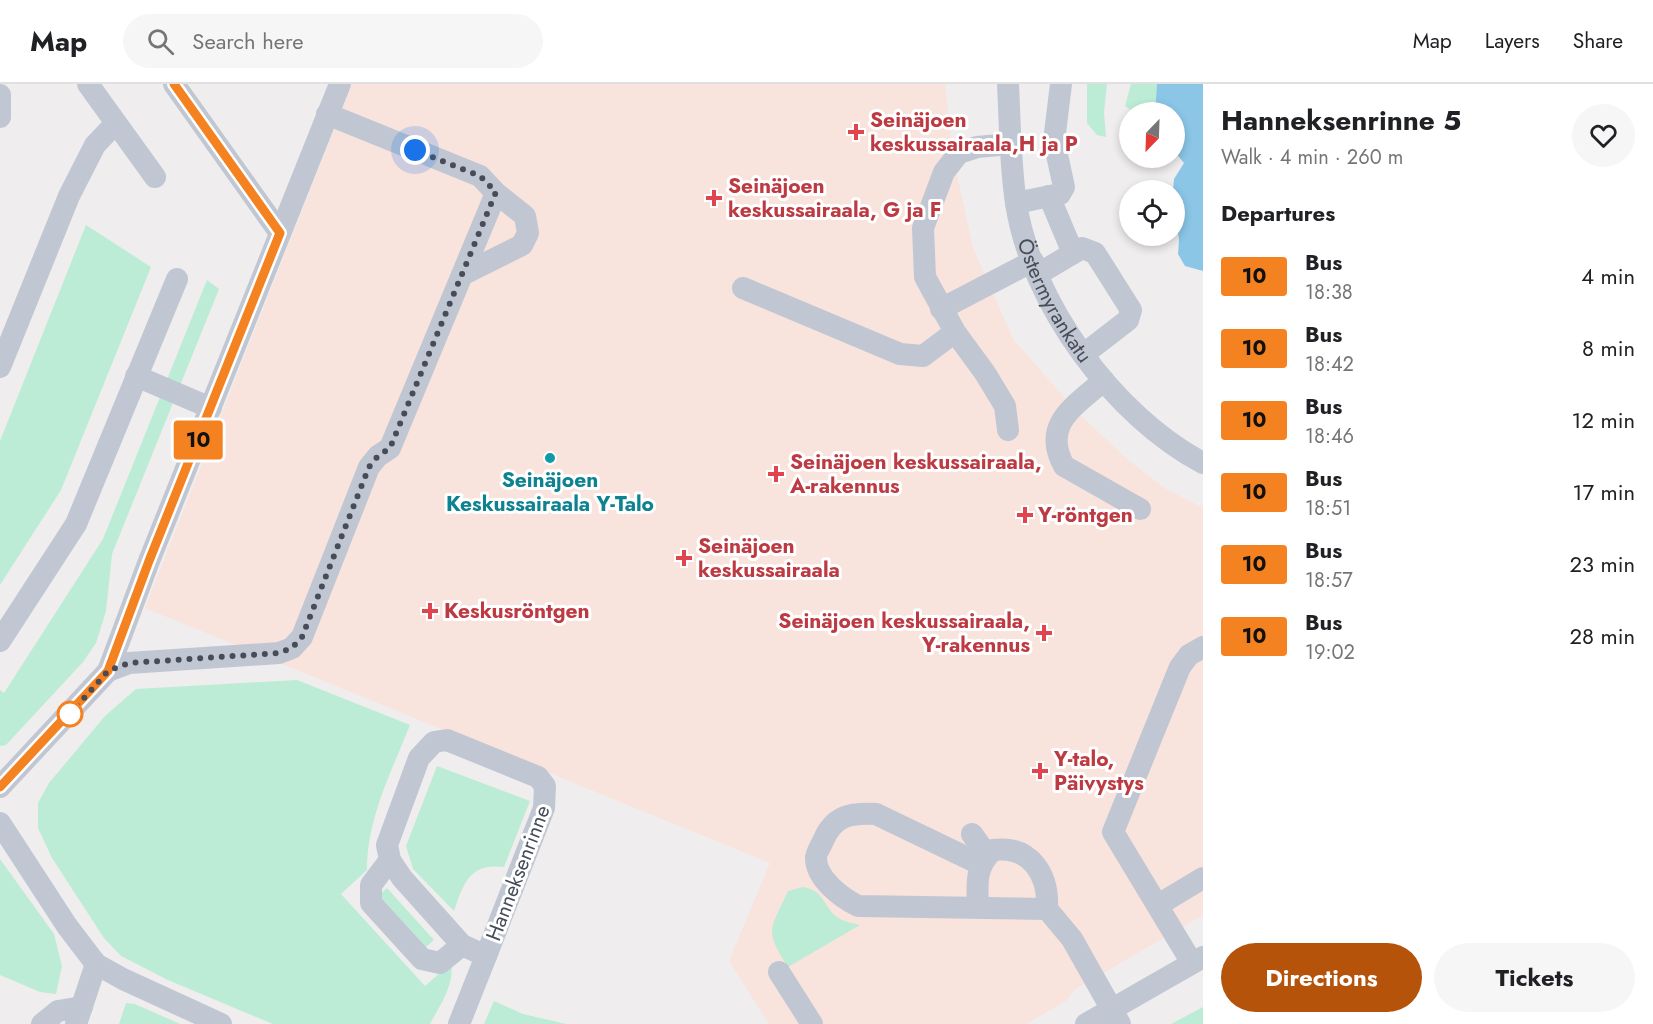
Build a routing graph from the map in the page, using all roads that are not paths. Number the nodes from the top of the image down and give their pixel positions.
1 (88, 84) edge
2 (174, 84) edge
3 (340, 84) edge
4 (1008, 84) edge
5 (1061, 84) edge
6 (0, 95) edge
7 (327, 114) junction
8 (0, 117) edge
9 (115, 124) junction
10 (1010, 144) junction
11 (155, 177) dead end
12 (496, 192) junction
13 (1049, 196) junction
14 (1016, 203) junction
15 (280, 233) junction
16 (1072, 254) junction
17 (1035, 268) junction
18 (462, 275) junction
19 (177, 279) dead end
20 (743, 288) dead end
21 (942, 309) junction
22 (955, 332) junction
23 (1084, 354) junction
24 (0, 367) edge
25 (136, 376) junction
26 (1103, 381) junction
27 (211, 408) junction
28 (1008, 430) dead end
29 (1203, 463) edge
30 (1140, 509) dead end
31 (0, 641) edge
32 (1203, 647) edge
33 (108, 671) junction
34 (0, 787) edge
35 (0, 823) edge
36 (972, 834) dead end
37 (390, 860) junction
38 (984, 860) junction
39 (1203, 878) edge
40 (1158, 905) junction
41 (978, 908) junction
42 (1047, 909) junction
43 (462, 945) junction
44 (486, 956) junction
45 (1198, 960) edge
46 (96, 964) junction
47 (779, 972) dead end
48 (79, 1015) edge
49 (1116, 1017) edge
50 (42, 1024) edge
51 (221, 1024) edge
52 (459, 1024) edge
53 (812, 1024) edge
54 (1086, 1024) edge

1 - 9 street
2 - 15 street
3 - 7 street
4 - 10 street, Östermyrankatu
5 - 13 street
6 - 8 street
7 - 12 street
7 - 15 street
9 - 11 street
9 - 24 street
10 - 14 street, Östermyrankatu
10 - 21 street
12 - 18 street
12 - 18 street
13 - 14 street
13 - 16 street
14 - 17 street, Östermyrankatu
15 - 27 street
16 - 17 street
16 - 23 street
17 - 21 street
17 - 23 street, Östermyrankatu
18 - 33 street
19 - 25 street
20 - 22 street
21 - 22 street
22 - 28 street
23 - 26 street, Östermyrankatu
25 - 27 street
25 - 31 street
26 - 29 street, Östermyrankatu
26 - 30 street
27 - 33 street
32 - 40 street
33 - 34 street
35 - 46 street
36 - 38 street
37 - 43 street, Hanneksenrinne
37 - 43 street
37 - 44 street, Hanneksenrinne
38 - 41 street
38 - 41 street
38 - 42 street
39 - 40 street
40 - 45 street
41 - 42 street
42 - 49 street
43 - 44 street, Hanneksenrinne
44 - 52 street, Hanneksenrinne
45 - 49 street
46 - 48 street
46 - 51 street
47 - 53 street
48 - 50 street
49 - 54 street

